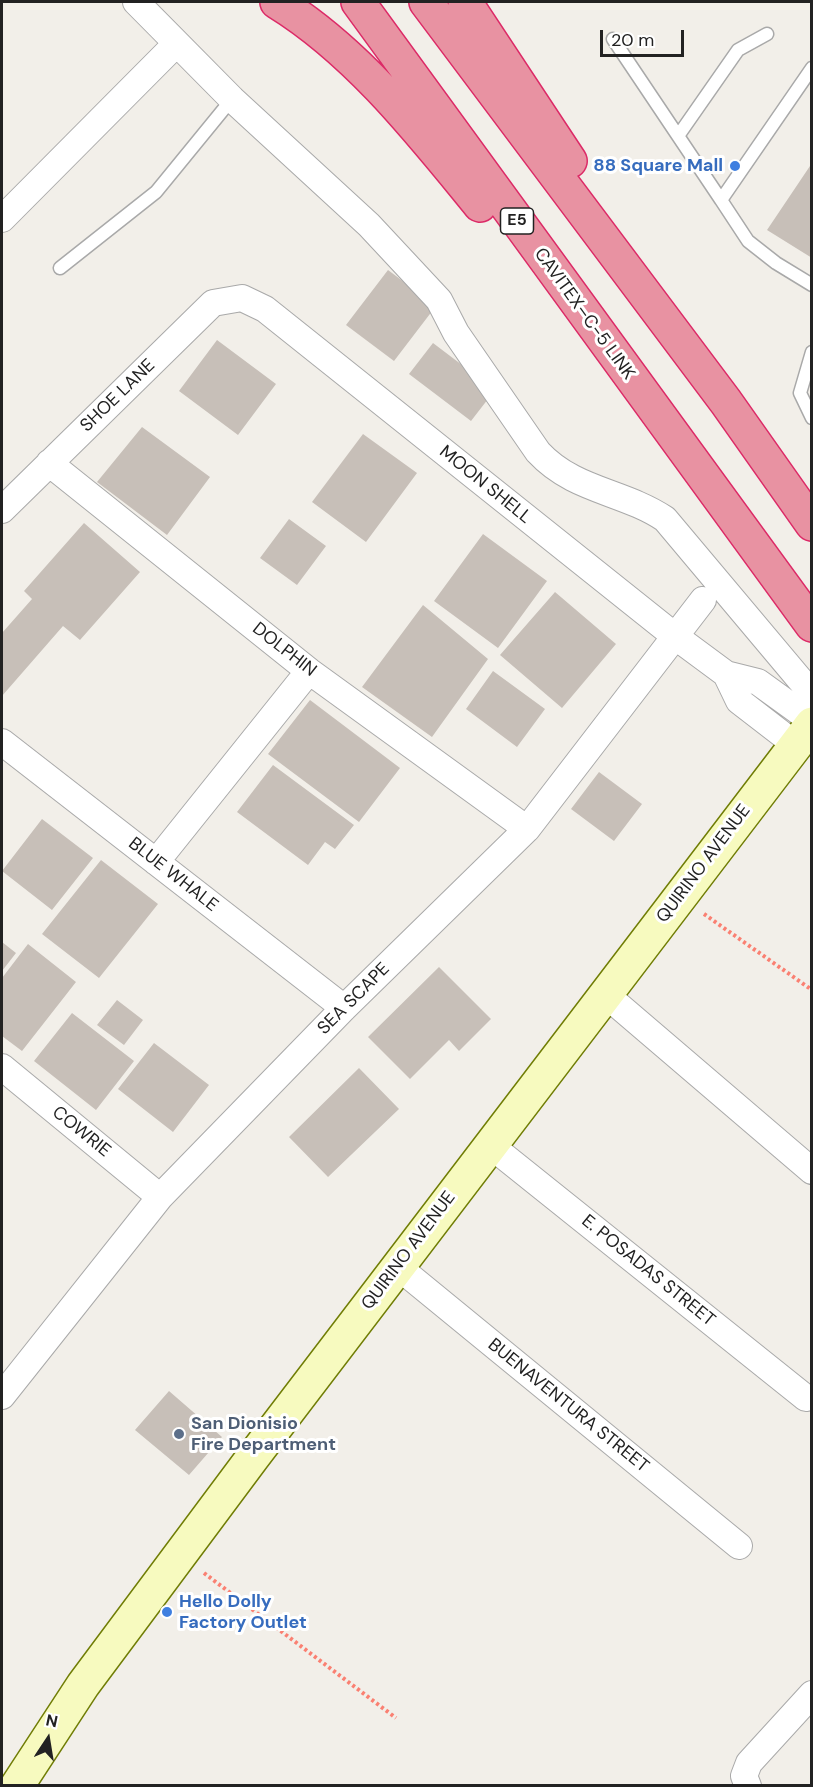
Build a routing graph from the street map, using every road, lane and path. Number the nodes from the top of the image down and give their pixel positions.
1 (136, 2) edge
2 (277, 2) edge
3 (358, 2) edge
4 (426, 2) edge
5 (465, 2) edge
6 (767, 34) dead end
7 (613, 39) dead end
8 (176, 44) junction
9 (812, 68) edge
10 (232, 99) junction
11 (678, 136) junction
12 (721, 200) junction
13 (2, 219) edge
14 (60, 267) dead end
15 (812, 285) edge
16 (242, 298) joint
17 (812, 352) edge
18 (726, 402) junction
19 (812, 418) edge
20 (675, 440) junction
21 (49, 463) junction
22 (2, 510) edge
23 (812, 525) edge
24 (703, 600) dead end
25 (812, 625) edge
26 (676, 637) junction
27 (309, 671) junction
28 (812, 694) edge
29 (806, 730) edge
30 (2, 742) edge
31 (526, 829) junction
32 (156, 862) junction
33 (679, 896) junction
34 (812, 990) edge
35 (605, 994) junction
36 (344, 1008) junction
37 (2, 1067) edge
38 (490, 1145) junction
39 (812, 1171) edge
40 (160, 1197) junction
41 (397, 1266) junction
42 (3, 1390) edge
43 (806, 1398) dead end
44 (739, 1546) dead end
45 (180, 1555) junction
46 (812, 1694) edge
47 (396, 1718) dead end
48 (17, 1785) edge
49 (748, 1785) edge

1 - 8 street
2 - 20 highway
3 - 20 highway, CAVITEX–C-5 LINK / E5
4 - 18 highway
5 - 18 highway
6 - 11 lane
7 - 11 lane
8 - 10 street
8 - 13 street
9 - 12 lane
10 - 14 lane
10 - 28 street
11 - 12 lane
12 - 15 lane
16 - 21 street, SHOE LANE
16 - 26 street, MOON SHELL
17 - 19 lane
18 - 23 highway
20 - 25 highway, CAVITEX–C-5 LINK / E5
21 - 22 street, SHOE LANE
21 - 27 street, DOLPHIN
24 - 26 street, SEA SCAPE
26 - 29 street, MOON SHELL
26 - 31 street, SEA SCAPE
27 - 31 street, DOLPHIN
27 - 32 street
29 - 33 main road, QUIRINO AVENUE
30 - 32 street, BLUE WHALE
31 - 36 street, SEA SCAPE
32 - 36 street, BLUE WHALE
33 - 34 path
33 - 35 main road, QUIRINO AVENUE
35 - 38 main road, QUIRINO AVENUE
35 - 39 street
36 - 40 street, SEA SCAPE
37 - 40 street, COWRIE
38 - 41 main road, QUIRINO AVENUE
38 - 43 street, E. POSADAS STREET
40 - 42 street, SEA SCAPE
41 - 44 street, BUENAVENTURA STREET
41 - 45 main road, QUIRINO AVENUE
45 - 47 path
45 - 48 main road, QUIRINO AVENUE
46 - 49 street

